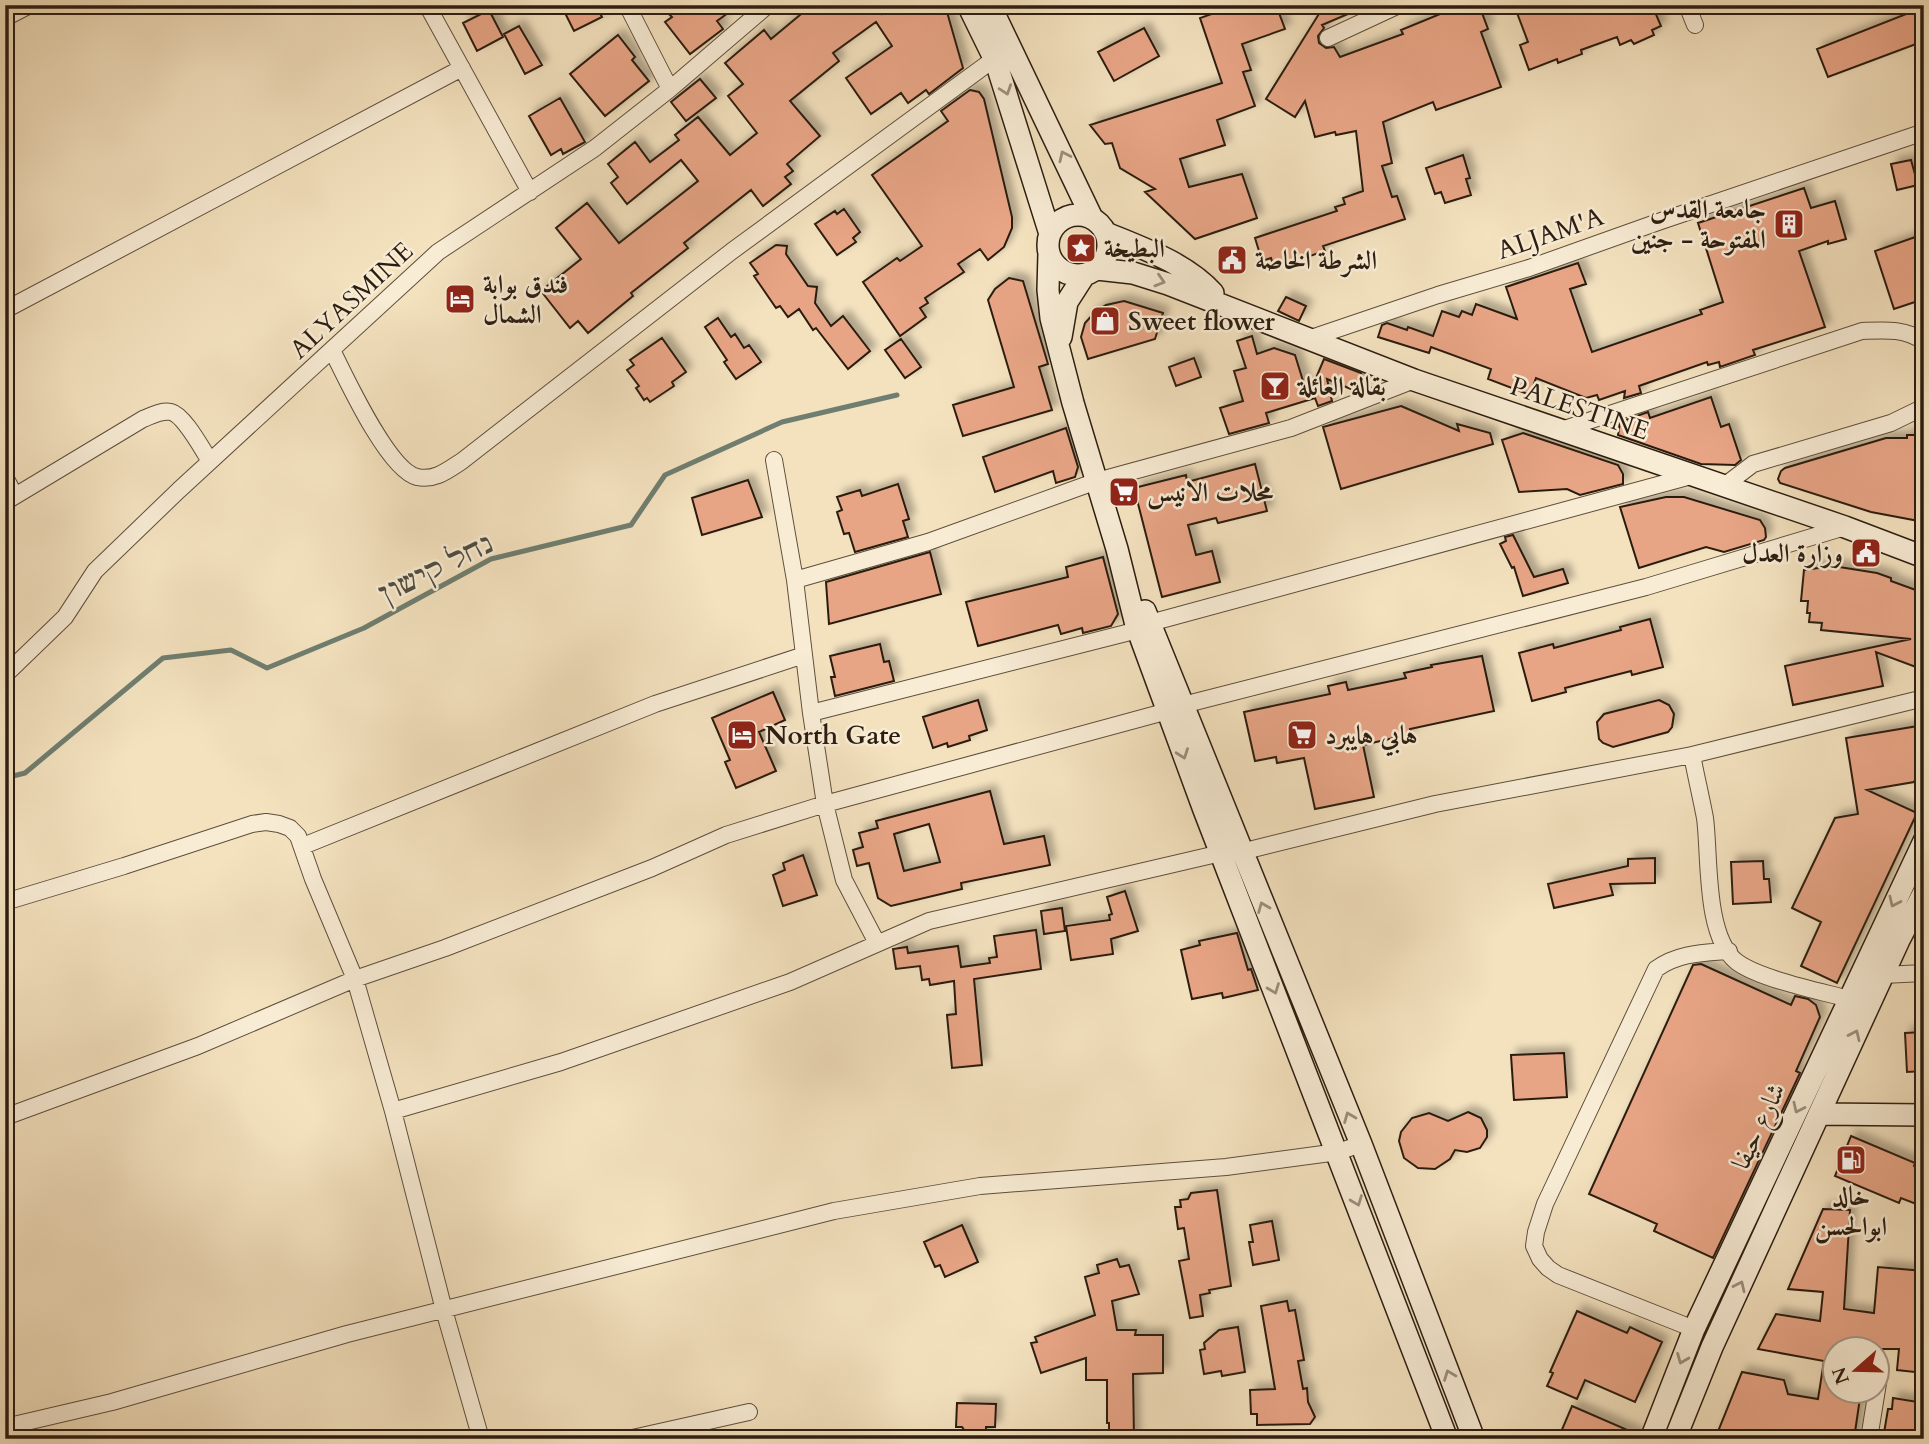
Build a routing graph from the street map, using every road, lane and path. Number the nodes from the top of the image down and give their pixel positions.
1 (428, 5) edge
2 (627, 5) edge
3 (768, 5) edge
4 (968, 5) edge
5 (990, 5) edge
6 (1399, 5) edge
7 (1687, 5) edge
8 (23, 7) edge
9 (5, 18) edge
10 (1695, 25) dead end
11 (1328, 38) dead end
12 (994, 59) junction
13 (462, 68) junction
14 (670, 89) junction
15 (1924, 132) edge
16 (530, 192) junction
17 (1099, 225) junction
18 (1050, 244) junction
19 (1091, 272) junction
20 (1221, 303) junction
21 (5, 310) edge
22 (1311, 338) junction
23 (1924, 342) edge
24 (1060, 349) junction
25 (332, 350) junction
26 (1414, 380) junction
27 (1924, 407) edge
28 (1558, 431) junction
29 (774, 460) dead end
30 (210, 461) junction
31 (1691, 476) junction
32 (5, 477) edge
33 (1097, 481) junction
34 (1724, 486) junction
35 (10, 499) edge
36 (1846, 527) junction
37 (1924, 557) edge
38 (795, 580) junction
39 (1144, 626) junction
40 (804, 655) junction
41 (5, 675) edge
42 (1924, 698) edge
43 (1175, 708) junction
44 (811, 713) junction
45 (1692, 755) junction
46 (825, 804) junction
47 (1924, 841) edge
48 (303, 846) junction
49 (1231, 852) junction
50 (1924, 892) edge
51 (5, 902) edge
52 (877, 943) junction
53 (1729, 951) junction
54 (1924, 973) edge
55 (1883, 975) junction
56 (355, 979) junction
57 (1849, 999) junction
58 (393, 1111) junction
59 (1819, 1114) junction
60 (1924, 1115) edge
61 (5, 1117) edge
62 (1361, 1144) junction
63 (1338, 1152) junction
64 (444, 1310) junction
65 (1694, 1329) junction
66 (1875, 1406) edge
67 (749, 1412) dead end
68 (5, 1427) edge
69 (655, 1436) edge
70 (481, 1439) edge
71 (628, 1439) edge
72 (1447, 1439) edge
73 (1474, 1439) edge
74 (1651, 1439) edge
75 (1675, 1439) edge
76 (1869, 1439) edge

1 - 13 street
2 - 14 street
3 - 14 street, ALYASMINE
4 - 12 main road
17 -> 5 main road
6 - 11 street
7 - 10 street
8 - 9 street
12 -> 18 main road
12 - 25 street
13 - 16 street
13 - 21 street
14 - 16 street, ALYASMINE
15 - 22 street, ALJAM'A
16 - 25 street, ALYASMINE
17 - 18 main road
17 - 19 main road
17 - 20 main road
18 - 19 main road
18 - 24 main road
19 -> 20 main road, PALESTINE
19 - 24 main road
20 - 22 main road, PALESTINE
22 - 26 main road, PALESTINE
23 - 28 street
24 - 33 main road
25 - 30 street, ALYASMINE
26 - 28 main road, PALESTINE
26 - 33 street
27 - 34 street
28 - 31 main road, PALESTINE
29 - 38 street
30 - 35 street
30 - 41 street, ALYASMINE
31 - 34 main road, PALESTINE
31 - 39 street
32 - 35 street
33 - 38 street
33 - 39 main road
34 - 36 main road, PALESTINE
36 - 37 main road, PALESTINE
36 - 43 street
38 - 40 street
39 - 43 main road
39 - 44 street
40 - 44 street
40 - 48 street
42 - 45 street
43 - 46 street
43 - 49 main road
44 - 46 street
45 - 49 street
45 - 53 street
46 - 52 street
46 - 56 street
47 -> 57 main road, شارع حيفا
48 - 51 street
48 - 56 street
49 - 52 street
62 -> 49 main road
49 -> 63 main road
50 - 55 main road
52 - 58 street
53 - 57 street
53 - 65 street
54 - 55 street
59 -> 55 main road
56 - 58 street
56 - 61 street
57 -> 65 main road, شارع حيفا
58 - 64 street
59 - 60 main road
75 -> 59 main road
62 - 63 street
73 -> 62 main road
63 - 64 street
63 -> 72 main road
64 - 68 street
64 - 70 street
65 -> 74 main road, شارع حيفا
66 - 76 street
67 - 69 street
69 - 71 street

